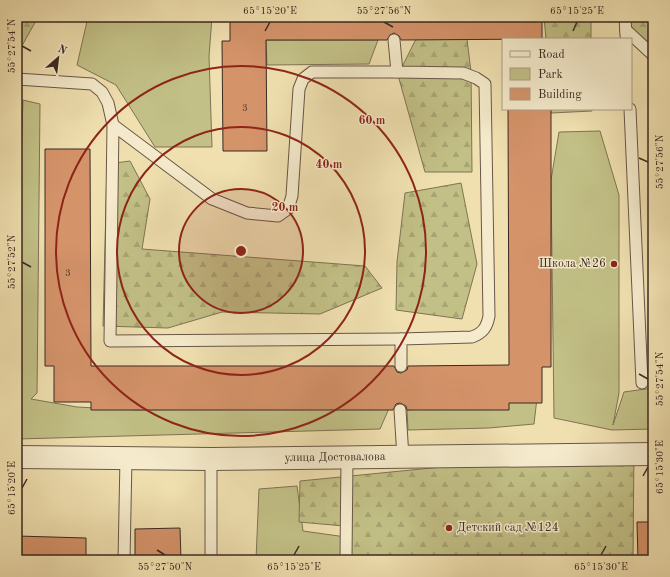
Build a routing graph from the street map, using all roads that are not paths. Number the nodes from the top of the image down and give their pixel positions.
1 (625, 17) edge
2 (626, 35) edge
3 (632, 39) edge
4 (394, 40) dead end
5 (653, 55) edge
6 (397, 72) junction
7 (17, 79) edge
8 (630, 110) edge
9 (113, 125) junction
10 (401, 339) junction
11 (401, 366) dead end
12 (642, 382) dead end
13 (400, 410) dead end
14 (653, 454) edge
15 (347, 457) junction
16 (403, 457) junction
17 (17, 458) edge
18 (126, 458) junction
19 (211, 459) junction
20 (124, 560) edge
21 (211, 560) edge
22 (346, 560) edge

1 - 2 lane
3 - 5 lane
4 - 6 lane
6 - 9 lane
6 - 10 lane
7 - 9 lane
8 - 12 lane
9 - 10 lane
10 - 11 lane
13 - 16 lane
14 - 16 street, улица Достовалова
15 - 16 street, улица Достовалова
15 - 19 street, улица Достовалова
15 - 22 lane
17 - 18 street, улица Достовалова
18 - 19 street, улица Достовалова
18 - 20 lane
19 - 21 lane

